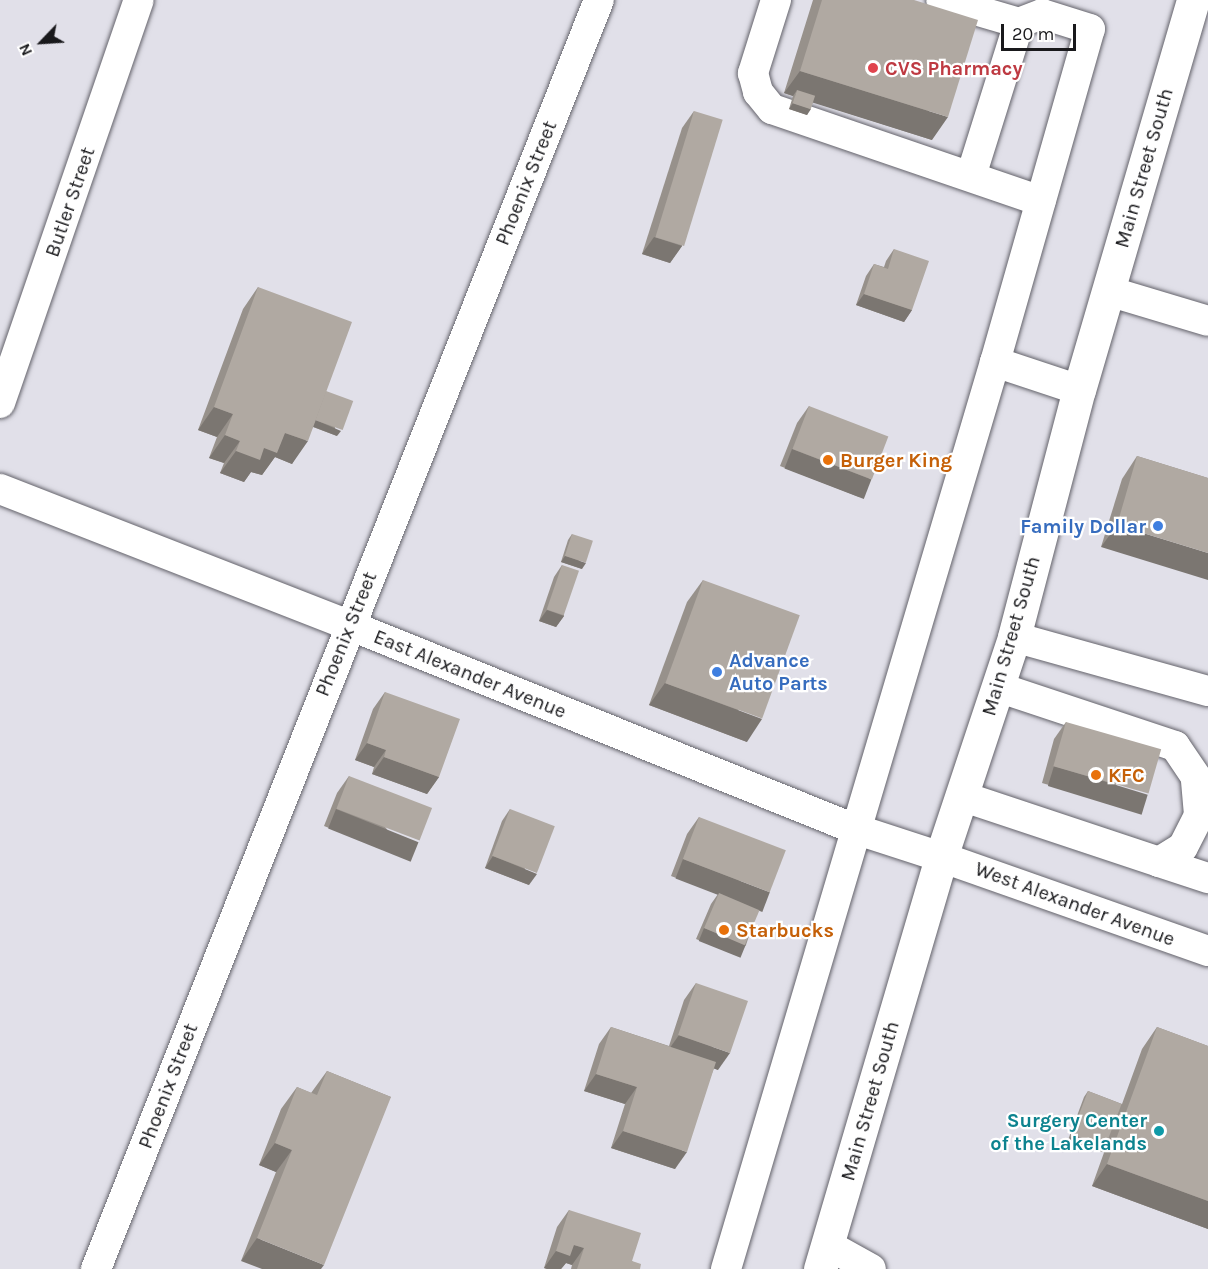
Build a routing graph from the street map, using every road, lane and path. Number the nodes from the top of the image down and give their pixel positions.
1 (139, 0) edge
2 (599, 0) edge
3 (776, 0) edge
4 (941, 0) edge
5 (1193, 0) edge
6 (1019, 23) junction
7 (971, 176) junction
8 (1041, 201) junction
9 (1108, 291) junction
10 (1208, 321) edge
11 (995, 362) junction
12 (1079, 390) junction
13 (0, 403) edge
14 (0, 489) edge
15 (349, 625) junction
16 (1014, 637) junction
17 (998, 687) junction
18 (1208, 691) edge
19 (961, 796) junction
20 (855, 829) junction
21 (941, 856) junction
22 (1159, 862) junction
23 (1208, 878) edge
24 (1207, 946) edge
25 (824, 1257) edge
26 (96, 1269) edge
27 (726, 1269) edge
28 (871, 1269) edge

1 - 13 street, Butler Street
2 - 15 street, Phoenix Street
3 - 7 street
4 - 6 street
5 - 9 main road, Main Street South
6 - 7 street
6 - 8 street
7 - 8 street
8 - 11 street
9 - 10 street
9 - 12 main road, Main Street South
11 - 12 street
11 - 20 street
12 - 16 main road, Main Street South
14 - 15 street, East Alexander Avenue
15 - 20 street, East Alexander Avenue
15 - 26 street, Phoenix Street
16 - 17 main road, Main Street South
16 - 18 street
17 - 19 main road, Main Street South
17 - 22 street
19 - 21 main road, Main Street South
19 - 22 street
20 - 21 street, East Alexander Avenue
20 - 27 street
21 - 24 street, West Alexander Avenue
21 - 25 main road, Main Street South
22 - 23 street
25 - 28 street

